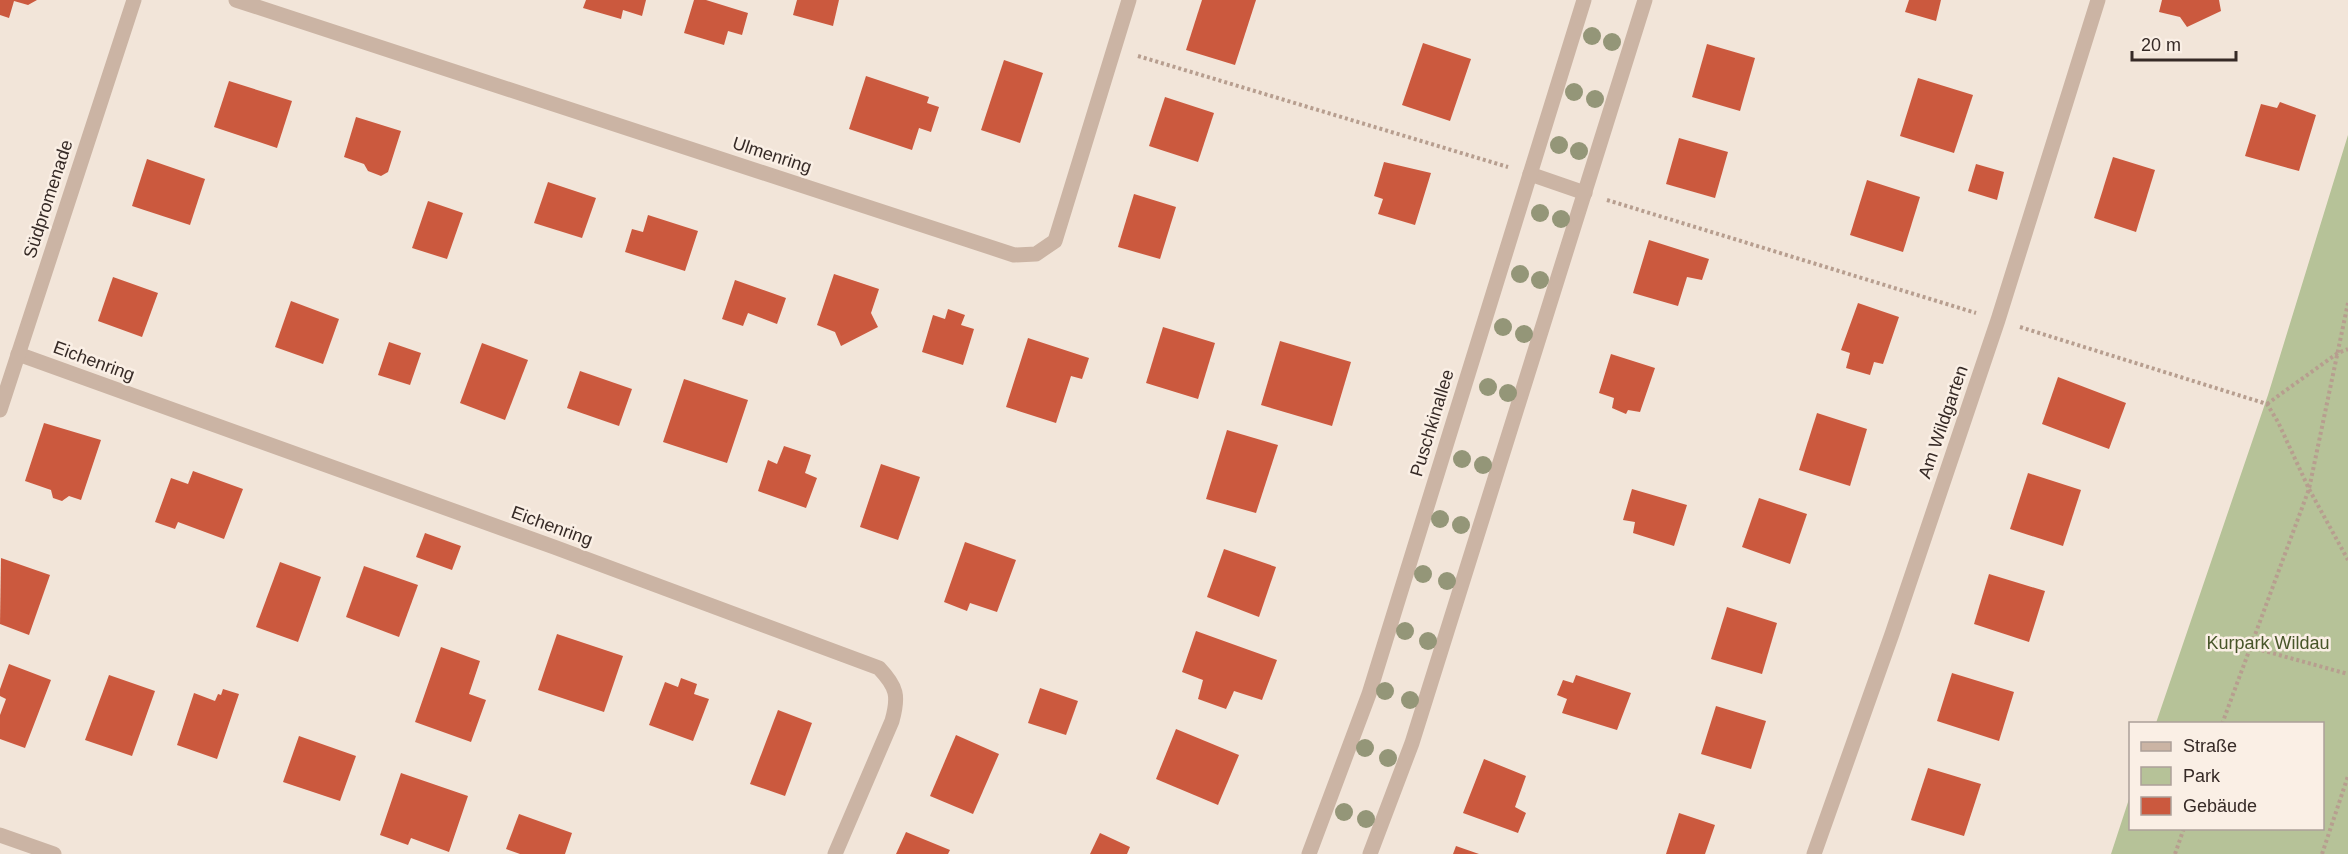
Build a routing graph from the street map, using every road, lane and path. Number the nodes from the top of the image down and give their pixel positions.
1 (134, 0) edge
2 (236, 0) edge
3 (1129, 0) edge
4 (1584, 0) edge
5 (1644, 0) edge
6 (2098, 0) edge
7 (1115, 49) junction
8 (1530, 174) junction
9 (1585, 193) junction
10 (2348, 303) edge
11 (1998, 320) junction
12 (2348, 349) edge
13 (2338, 353) junction
14 (18, 354) junction
15 (2267, 404) junction
16 (0, 410) edge
17 (2308, 489) junction
18 (2348, 560) edge
19 (2250, 647) junction
20 (2348, 674) edge
21 (2222, 722) edge
22 (2348, 776) edge
23 (2183, 830) edge
24 (0, 835) edge
25 (54, 854) edge
26 (835, 854) edge
27 (1309, 854) edge
28 (1370, 854) edge
29 (1814, 854) edge
30 (2175, 854) edge
31 (2322, 854) edge

1 - 14 street, Südpromenade
2 - 7 street, Ulmenring
3 - 7 street, Ulmenring
4 - 8 street, Puschkinallee
5 - 9 street
6 - 11 street, Am Wildgarten
7 - 8 path
8 - 9 street
8 - 27 street, Puschkinallee
9 - 11 path
9 - 28 street
10 - 13 path
11 - 15 path
11 - 29 street, Am Wildgarten
12 - 13 path
13 - 15 path
13 - 17 path
14 - 16 street, Südpromenade
14 - 26 street, Eichenring
15 - 17 path
17 - 18 path
17 - 19 path
19 - 20 path
19 - 21 path
22 - 31 path
23 - 30 path
24 - 25 street

